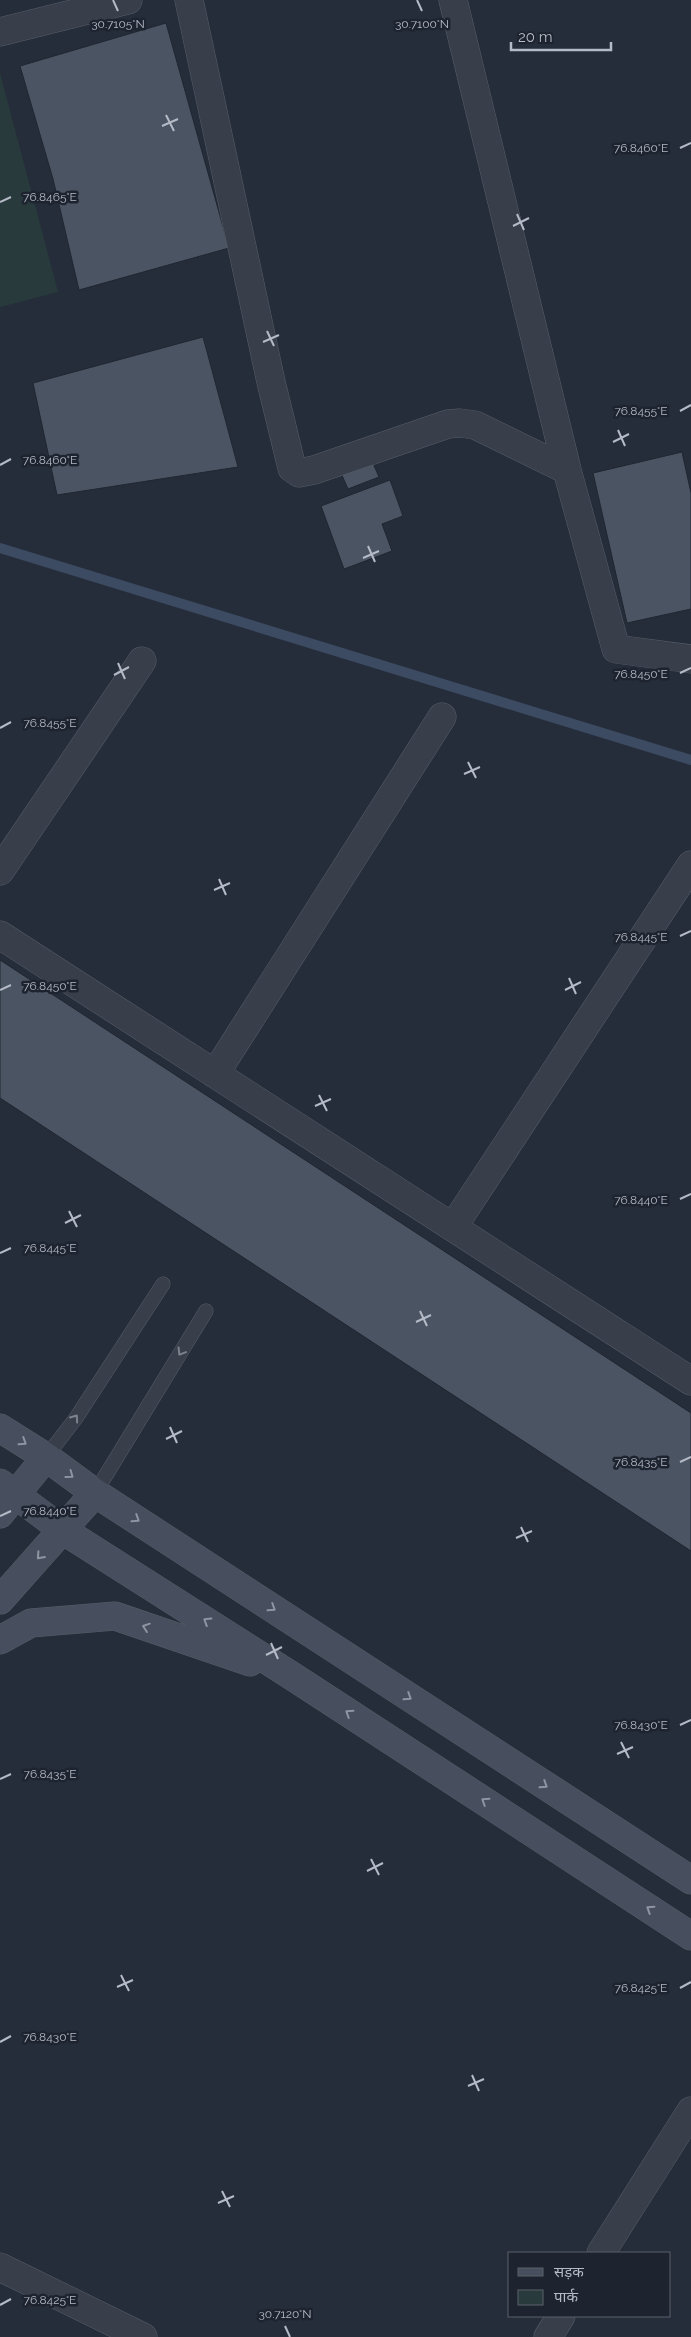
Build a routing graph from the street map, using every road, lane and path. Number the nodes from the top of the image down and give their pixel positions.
1 (128, 0) edge
2 (190, 0) edge
3 (453, 0) edge
4 (0, 32) edge
5 (567, 470) junction
6 (691, 659) edge
7 (142, 661) dead end
8 (442, 717) dead end
9 (691, 865) edge
10 (0, 871) edge
11 (0, 935) edge
12 (215, 1074) junction
13 (453, 1227) junction
14 (163, 1284) dead end
15 (206, 1310) dead end
16 (689, 1375) edge
17 (0, 1428) edge
18 (46, 1457) junction
19 (95, 1493) junction
20 (6, 1497) edge
21 (64, 1530) junction
22 (0, 1600) edge
23 (0, 1640) edge
24 (292, 1676) junction
25 (691, 1880) edge
26 (691, 1936) edge
27 (691, 2111) edge
28 (602, 2252) edge
29 (0, 2267) edge
30 (560, 2317) edge
31 (143, 2337) edge
32 (548, 2337) edge

1 - 4 street
2 - 5 street
3 - 5 street
5 - 6 street
7 - 10 street
8 - 12 street
9 - 13 street
11 - 12 street
12 - 13 street
13 - 16 street
18 -> 14 lane
15 -> 19 lane
17 -> 18 main road
18 -> 19 main road
18 - 20 main road
19 - 21 main road
19 -> 25 main road
20 - 21 main road
21 -> 22 main road
24 -> 21 main road
24 -> 23 main road
26 -> 24 main road
27 - 28 street
29 - 31 street
30 - 32 street

